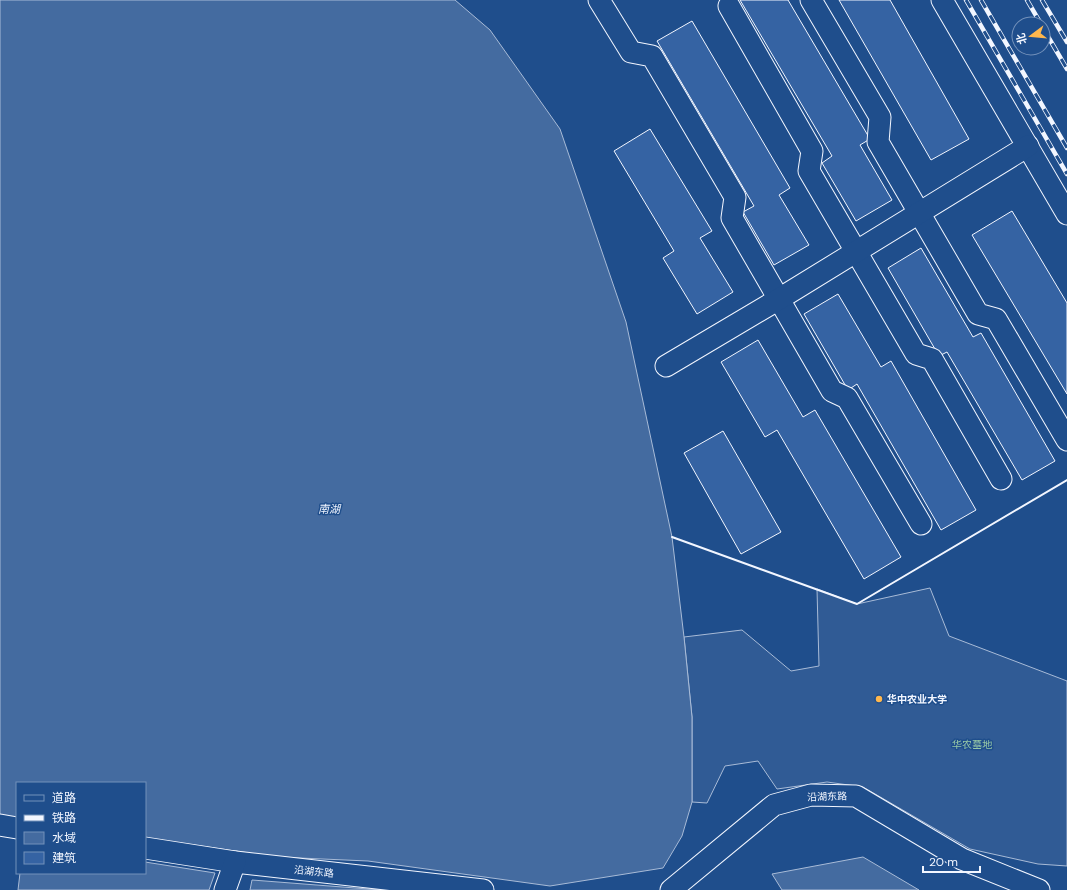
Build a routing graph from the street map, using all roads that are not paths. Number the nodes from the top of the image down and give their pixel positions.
1 (600, 0) edge
2 (811, 0) edge
3 (942, 0) edge
4 (729, 6) dead end
5 (1028, 146) junction
6 (919, 213) junction
7 (1067, 214) edge
8 (856, 251) junction
9 (779, 299) junction
10 (666, 366) dead end
11 (1067, 440) edge
12 (1001, 479) dead end
13 (921, 524) dead end
14 (0, 825) edge
15 (16, 828) edge
16 (146, 848) edge
17 (235, 862) junction
18 (474, 889) edge
19 (225, 890) edge
20 (671, 890) edge
21 (1039, 890) edge

1 - 9 street
2 - 6 street
3 - 5 street
4 - 8 street
5 - 6 street
5 - 7 street
6 - 8 street
6 - 11 street
8 - 9 street
8 - 12 street
9 - 10 street
9 - 13 street
14 - 15 street
16 - 17 street, 沿湖东路
17 - 18 street, 沿湖东路
17 - 19 street
20 - 21 street, 沿湖东路

